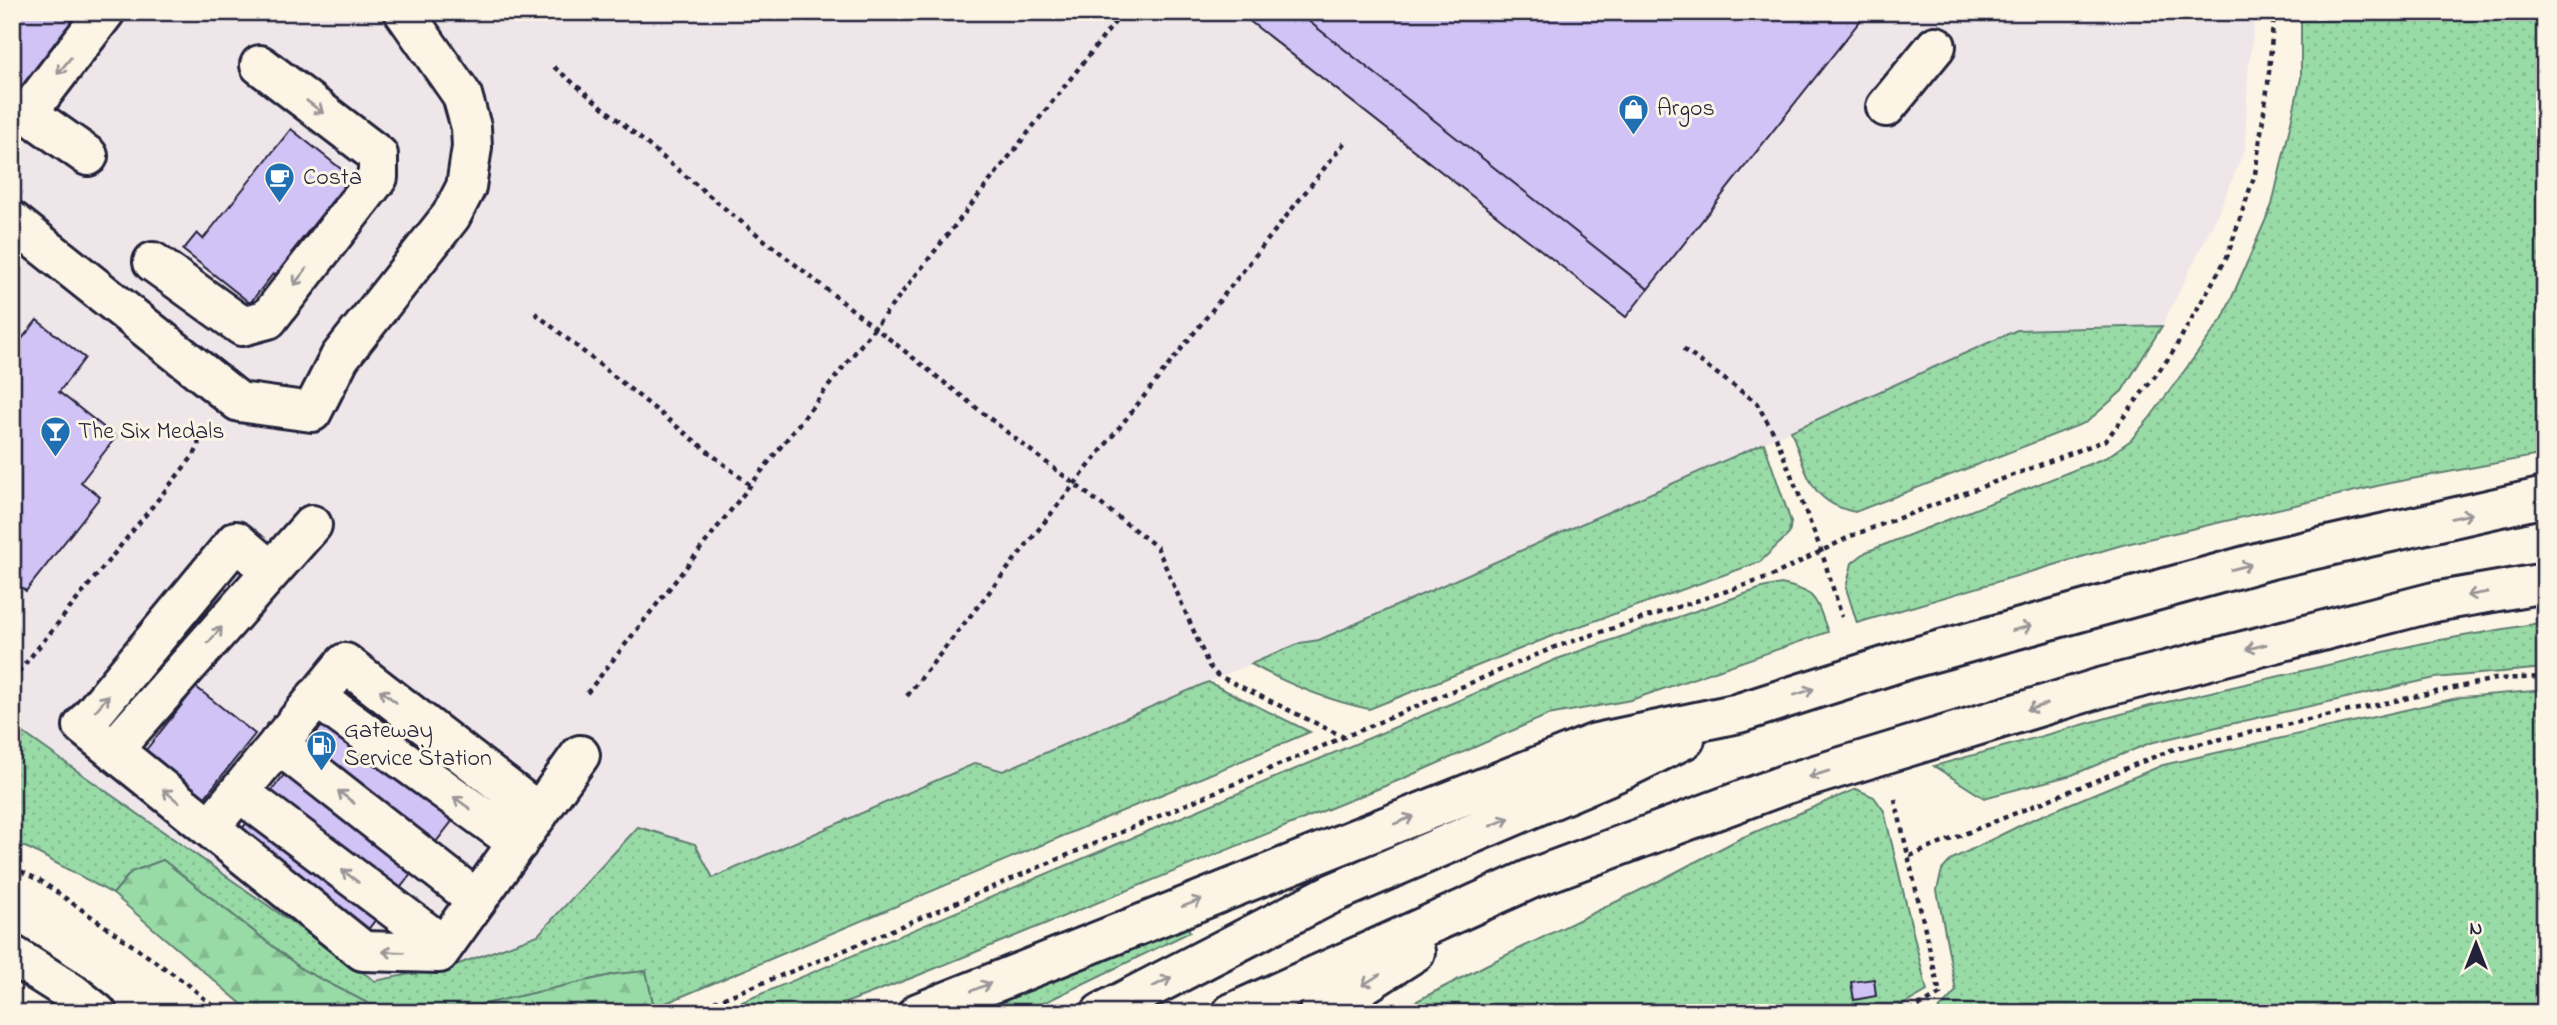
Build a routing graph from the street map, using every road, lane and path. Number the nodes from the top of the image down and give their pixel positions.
1 (105, 12) edge
2 (404, 12) edge
3 (1123, 12) edge
4 (2274, 12) edge
5 (1936, 46) dead end
6 (260, 65) dead end
7 (554, 67) dead end
8 (1886, 107) dead end
9 (1345, 142) dead end
10 (88, 156) dead end
11 (12, 221) edge
12 (153, 262) dead end
13 (535, 313) dead end
14 (875, 326) junction
15 (1683, 349) dead end
16 (214, 382) junction
17 (1074, 484) junction
18 (750, 485) junction
19 (2545, 497) edge
20 (312, 525) dead end
21 (1821, 550) junction
22 (2545, 583) edge
23 (1842, 617) dead end
24 (2545, 677) edge
25 (12, 680) edge
26 (587, 693) dead end
27 (907, 696) dead end
28 (1739, 713) junction
29 (1346, 738) junction
30 (278, 744) junction
31 (580, 755) dead end
32 (239, 792) junction
33 (1895, 799) dead end
34 (209, 827) junction
35 (528, 828) junction
36 (1910, 856) junction
37 (12, 867) edge
38 (1533, 878) junction
39 (477, 900) junction
40 (444, 946) junction
41 (12, 955) edge
42 (97, 1013) edge
43 (221, 1013) edge
44 (686, 1013) edge
45 (918, 1013) edge
46 (1101, 1013) edge
47 (1231, 1013) edge
48 (1319, 1013) edge
49 (1908, 1013) edge

1 -> 10 main road
2 - 16 main road
3 - 14 path
4 - 21 path
5 - 8 main road
6 -> 12 main road
7 - 14 path
9 - 17 path
11 - 16 main road
13 - 18 path
14 - 17 path
14 - 18 path
15 - 21 path
16 - 25 path
17 - 27 path
17 - 29 path
18 - 26 path
28 -> 19 main road
34 -> 20 main road
21 - 23 path
21 - 29 path
22 -> 38 main road
24 - 36 path
45 -> 28 main road
46 -> 28 main road
29 - 44 path
30 - 32 main road
35 -> 30 main road
39 -> 30 main road
31 - 35 main road
32 - 34 main road
40 -> 32 main road
33 - 36 path
40 -> 34 main road
35 - 39 main road
36 - 49 path
37 - 43 path
38 - 47 main road
38 -> 48 main road
39 - 40 main road
41 - 42 main road

